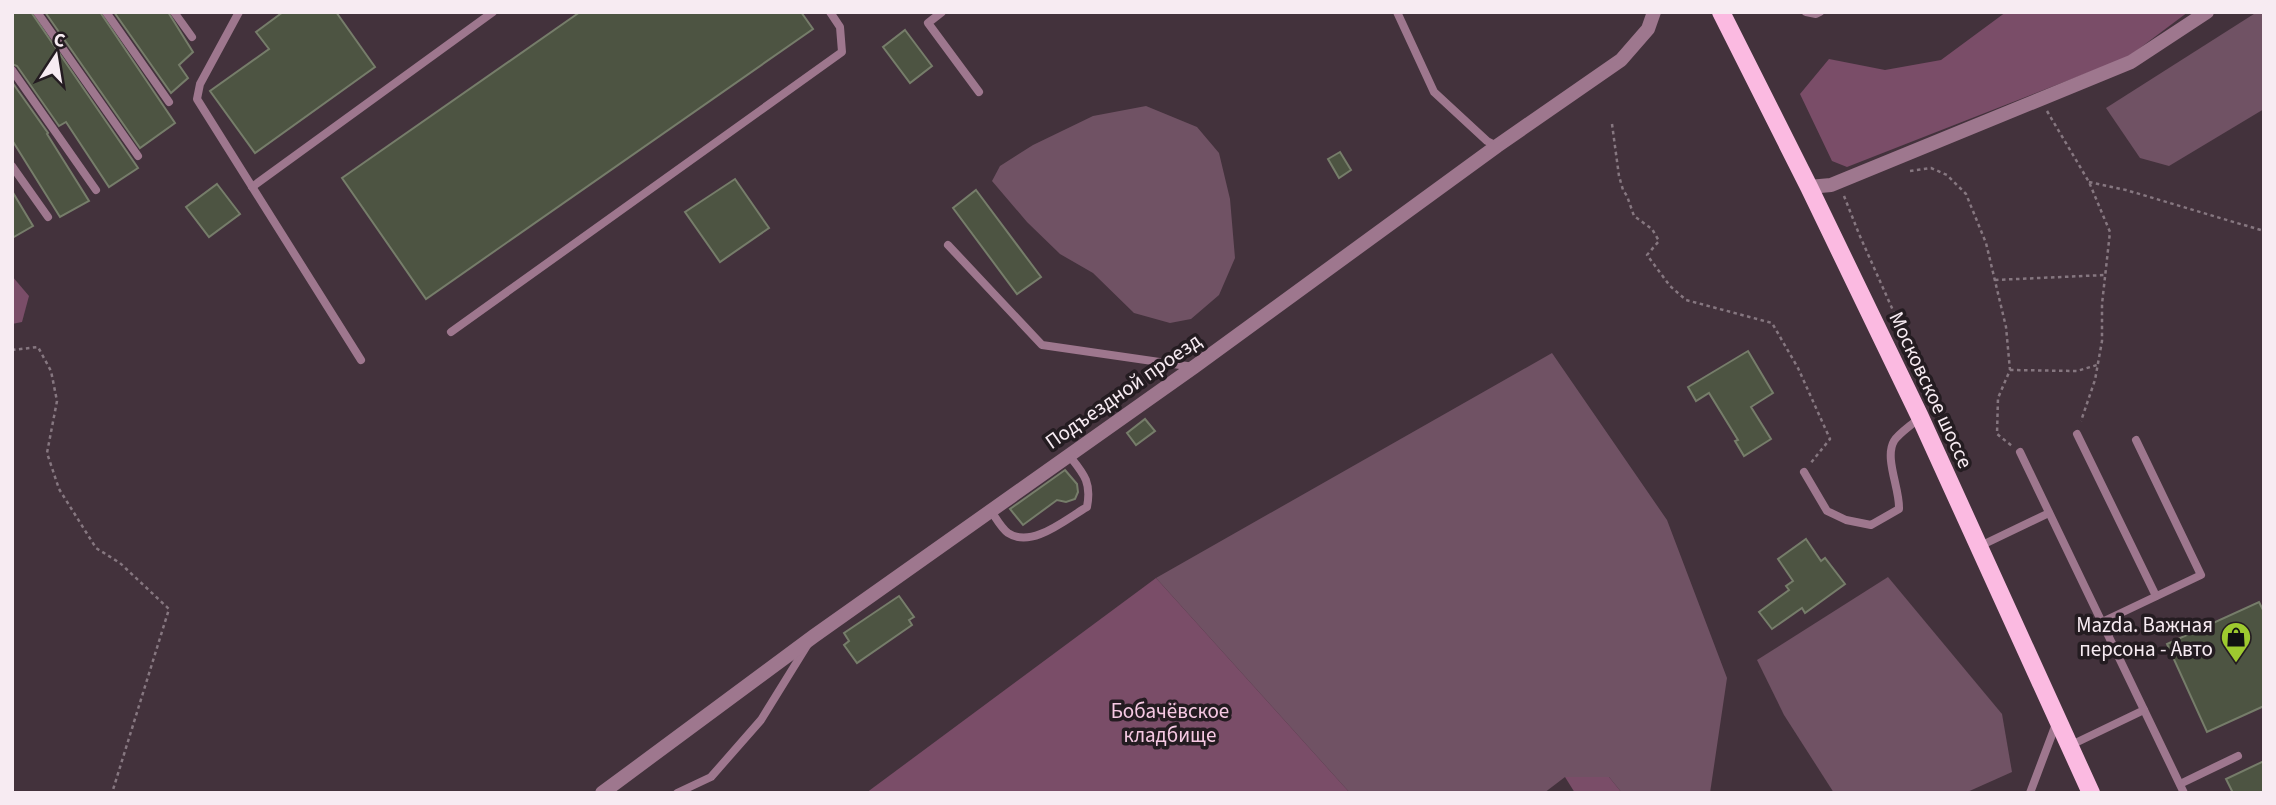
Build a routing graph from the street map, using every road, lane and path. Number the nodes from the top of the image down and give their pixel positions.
1 (37, 12) edge
2 (106, 12) edge
3 (174, 12) edge
4 (239, 12) edge
5 (492, 12) edge
6 (830, 12) edge
7 (942, 12) edge
8 (1397, 12) edge
9 (1654, 12) edge
10 (1721, 12) edge
11 (1807, 12) edge
12 (1820, 12) edge
13 (2207, 12) edge
14 (192, 37) dead end
15 (12, 70) edge
16 (979, 92) dead end
17 (2039, 100) junction
18 (169, 102) dead end
19 (1612, 124) dead end
20 (1497, 146) junction
21 (138, 156) dead end
22 (12, 166) edge
23 (1902, 171) dead end
24 (1857, 174) junction
25 (2089, 181) junction
26 (252, 187) junction
27 (1809, 187) junction
28 (96, 190) dead end
29 (48, 217) dead end
30 (2264, 231) edge
31 (948, 245) dead end
32 (2105, 275) junction
33 (1994, 280) junction
34 (451, 332) dead end
35 (12, 350) edge
36 (361, 360) dead end
37 (2097, 365) junction
38 (1194, 367) junction
39 (2010, 370) junction
40 (1920, 417) junction
41 (2077, 434) joint
42 (1951, 440) dead end
43 (2136, 440) dead end
44 (2020, 452) joint
45 (1068, 454) junction
46 (1804, 472) joint
47 (991, 511) junction
48 (2049, 513) junction
49 (1978, 547) junction
50 (2156, 597) junction
51 (2102, 622) junction
52 (814, 636) junction
53 (2144, 710) junction
54 (2057, 721) junction
55 (2069, 746) junction
56 (2238, 756) dead end
57 (2182, 788) edge
58 (112, 793) edge
59 (602, 793) edge
60 (677, 793) edge
61 (2030, 793) edge
62 (2091, 793) edge

1 - 21 lane
2 - 18 lane
3 - 14 lane
4 - 26 lane
5 - 26 lane
6 - 34 lane
7 - 16 lane
8 - 20 lane
9 - 20 street, Подъездной проезд
10 - 27 main road, Московское шоссе
11 - 12 lane
13 - 17 street
15 - 28 lane
17 - 24 street
17 - 25 path
19 - 46 path
20 - 38 street, Подъездной проезд
22 - 29 lane
23 - 33 path
24 - 27 street
24 - 42 path
25 - 30 path
25 - 32 path
26 - 36 lane
27 - 40 main road, Московское шоссе
31 - 38 lane
32 - 33 path
32 - 37 path
33 - 39 path
35 - 58 path
37 - 39 path
37 - 41 path
38 - 45 street, Подъездной проезд
39 - 44 path
40 - 46 lane
40 - 49 main road, Московское шоссе
41 - 50 lane
43 - 50 lane
44 - 48 lane
45 - 47 street, Подъездной проезд
45 - 47 lane
47 - 52 street, Подъездной проезд
48 - 49 lane
48 - 51 lane
49 - 54 main road, Московское шоссе
50 - 51 lane
51 - 53 lane
52 - 59 street, Подъездной проезд
52 - 60 lane
53 - 55 lane
53 - 57 lane
54 - 55 main road, Московское шоссе
54 - 61 lane
55 - 62 main road, Московское шоссе
56 - 57 lane

